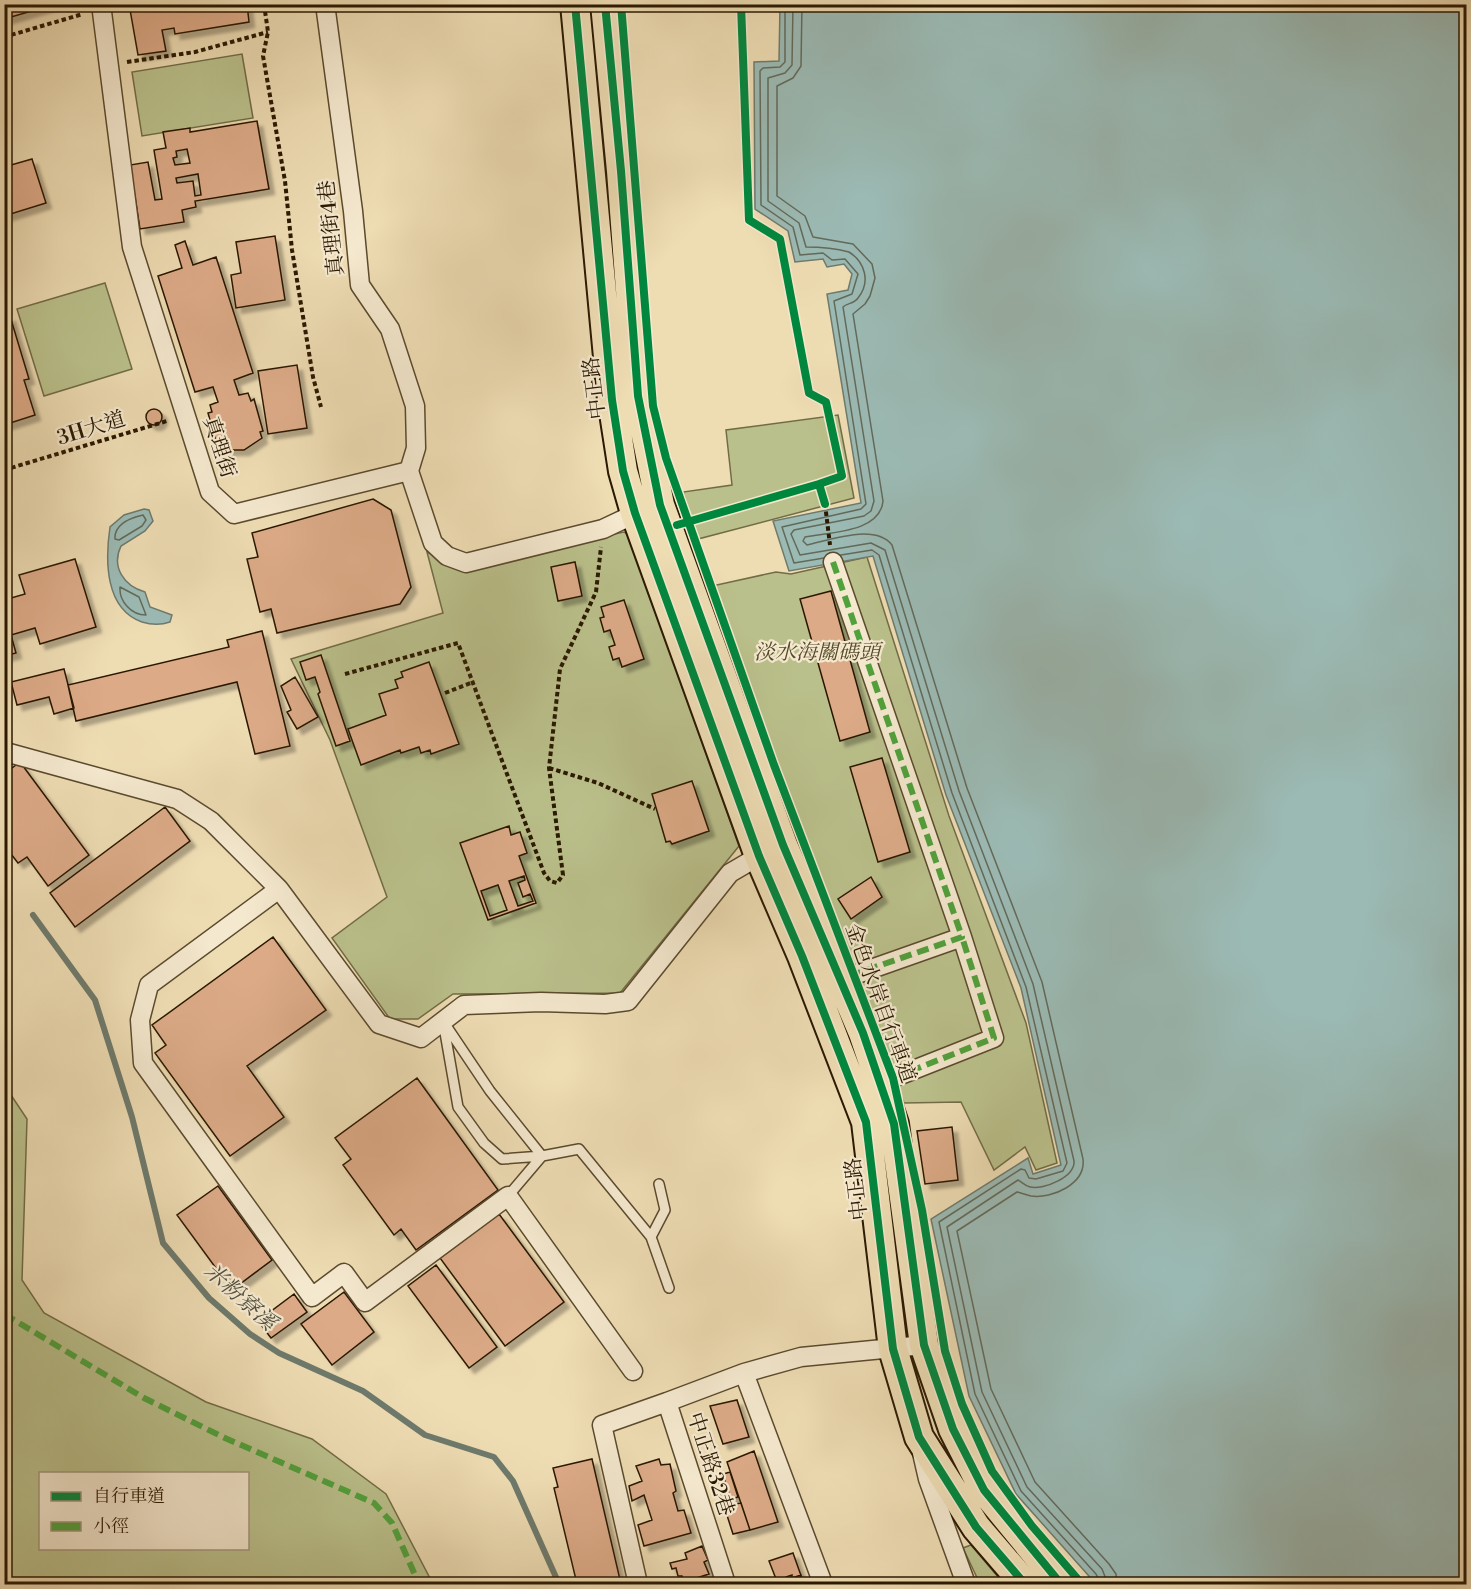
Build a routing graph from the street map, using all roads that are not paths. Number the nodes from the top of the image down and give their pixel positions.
1 (101, 4) edge
2 (325, 4) edge
3 (575, 4) edge
4 (605, 4) edge
5 (409, 471) junction
6 (648, 509) junction
7 (833, 562) road end
8 (4, 757) edge
9 (759, 856) junction
10 (279, 889) junction
11 (962, 938) junction
12 (840, 980) junction
13 (443, 1021) junction
14 (893, 1078) dead end
15 (542, 1156) junction
16 (659, 1184) dead end
17 (508, 1196) junction
18 (651, 1237) junction
19 (669, 1288) dead end
20 (924, 1345) junction
21 (893, 1349) junction
22 (633, 1371) dead end
23 (744, 1373) junction
24 (667, 1402) junction
25 (919, 1437) junction
26 (638, 1584) edge
27 (726, 1584) edge
28 (823, 1584) edge
29 (966, 1584) edge
30 (1025, 1584) edge
31 (1061, 1584) edge

1 - 5 street, 真理街
2 - 5 street, 真理街4巷
3 - 6 main road, 中正路
4 - 6 main road, 中正路
5 - 6 street
6 - 9 main road, 中正路
6 - 12 main road, 中正路
7 - 11 street
8 - 10 street
9 - 13 street
9 - 21 main road, 中正路
10 - 13 street
10 - 17 street
11 - 12 street
11 - 14 street
12 - 20 main road, 中正路
13 - 15 lane
13 - 15 lane
15 - 17 lane
15 - 18 lane
16 - 18 lane
17 - 22 street
18 - 19 lane
20 - 21 street, 中正路32巷
20 - 31 main road, 中正路
21 - 23 street, 中正路32巷
21 - 25 main road, 中正路
23 - 24 street, 中正路32巷
23 - 28 street
24 - 26 street
24 - 27 street, 中正路32巷
25 - 29 street
25 - 30 main road, 中正路

